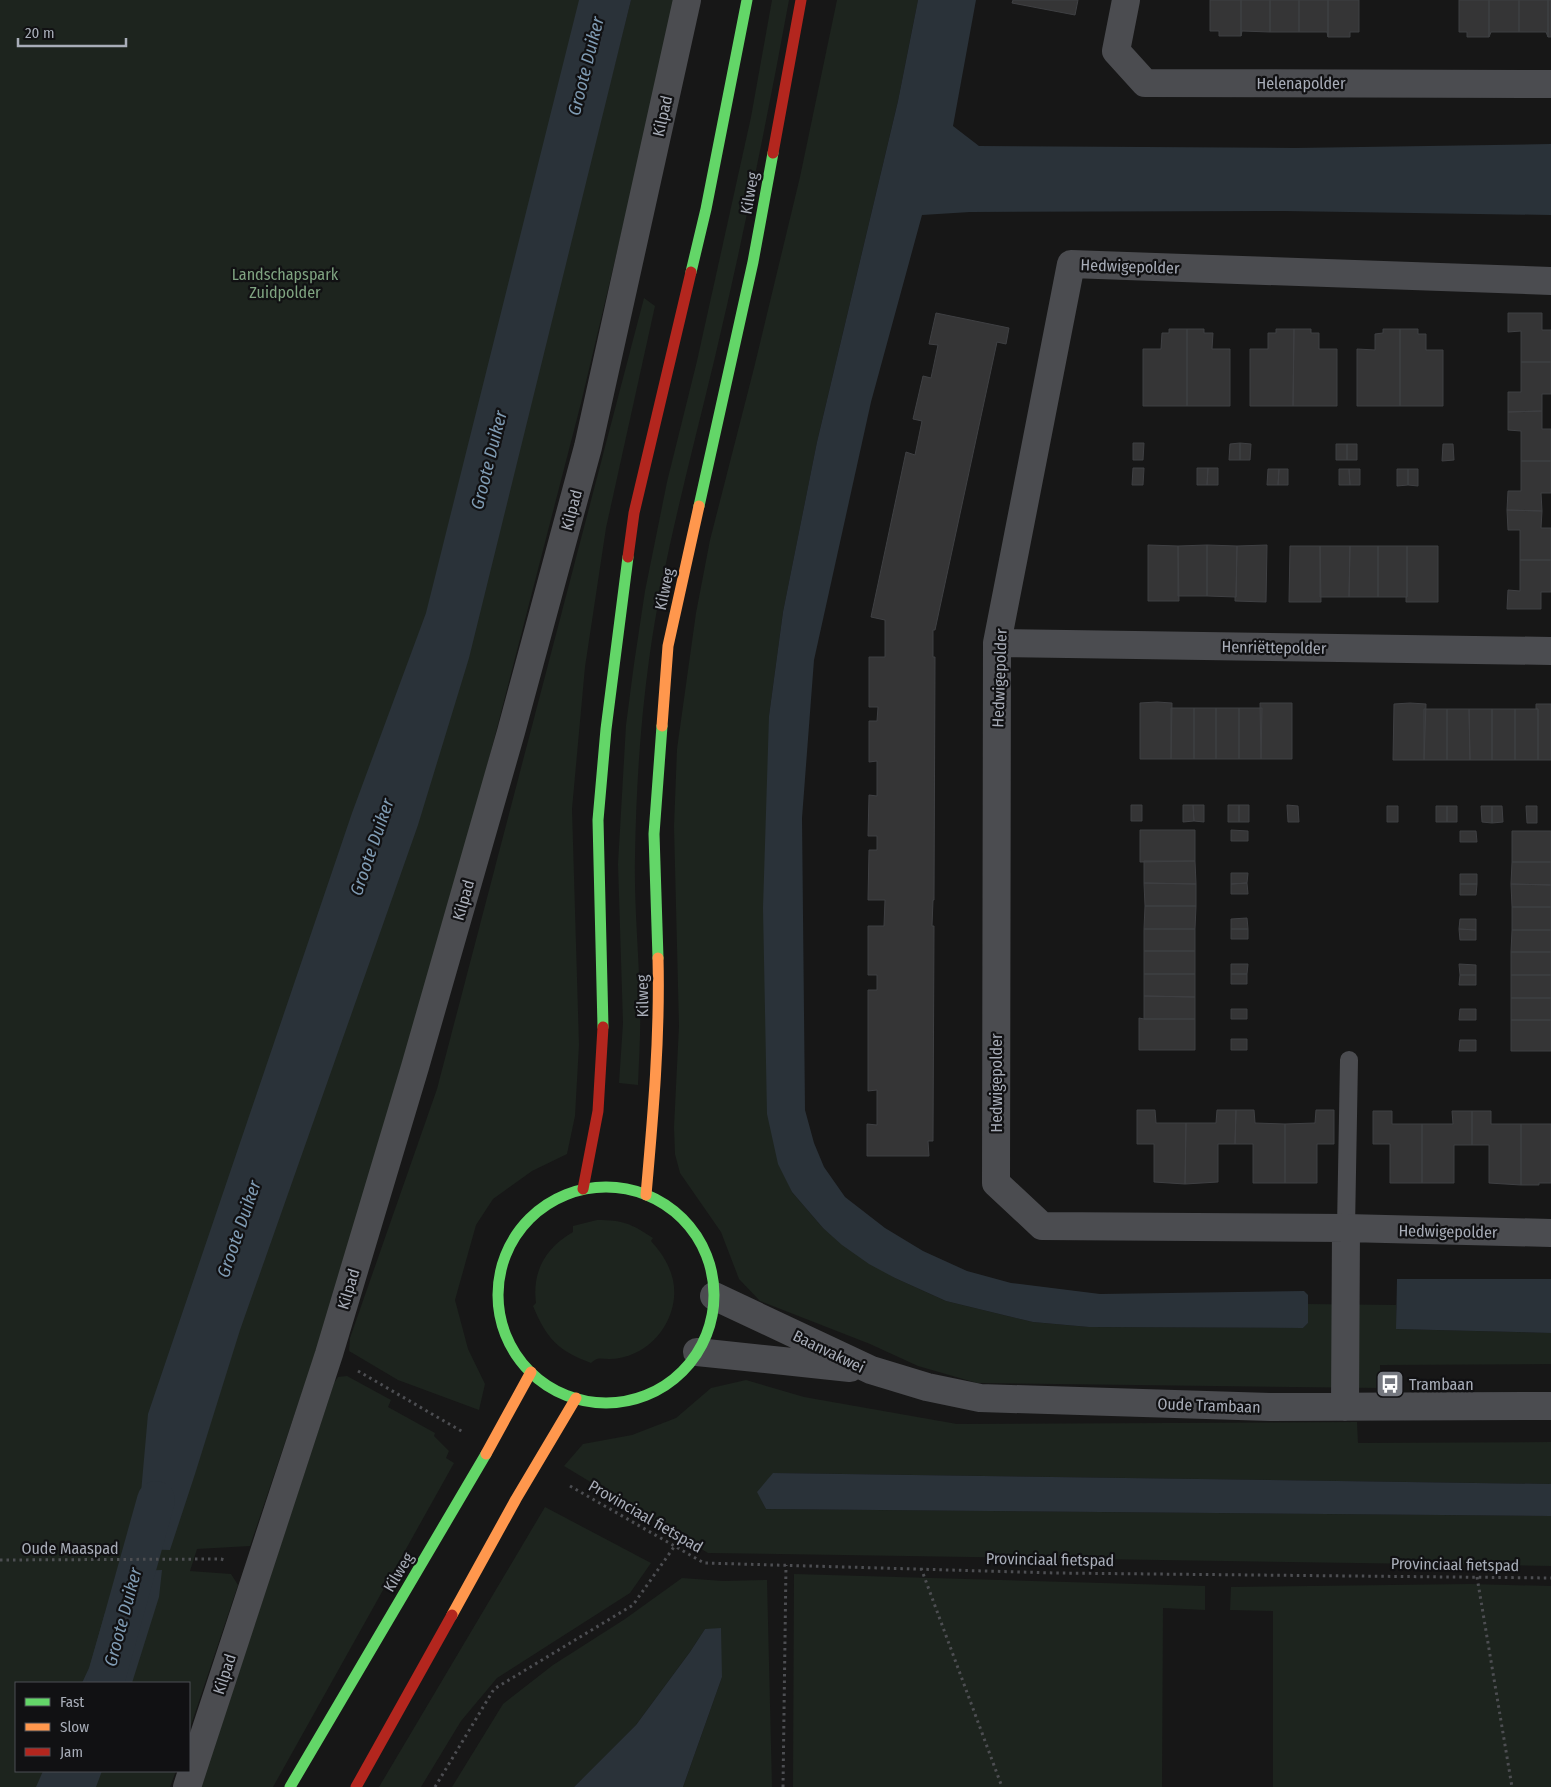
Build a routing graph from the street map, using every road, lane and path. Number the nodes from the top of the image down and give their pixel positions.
1 (687, 0) edge
2 (747, 0) edge
3 (800, 0) edge
4 (1126, 0) edge
5 (1551, 84) edge
6 (1551, 281) edge
7 (997, 643) junction
8 (1551, 651) edge
9 (1349, 1060) dead end
10 (583, 1189) junction
11 (646, 1195) junction
12 (1346, 1228) junction
13 (1551, 1233) edge
14 (714, 1296) junction
15 (697, 1352) junction
16 (329, 1354) junction
17 (871, 1370) junction
18 (531, 1372) junction
19 (576, 1398) junction
20 (1551, 1406) edge
21 (1345, 1407) junction
22 (467, 1434) dead end
23 (570, 1486) dead end
24 (674, 1546) junction
25 (0, 1560) edge
26 (786, 1565) junction
27 (921, 1568) junction
28 (259, 1569) junction
29 (1477, 1577) junction
30 (1551, 1578) edge
31 (187, 1787) edge
32 (290, 1787) edge
33 (356, 1787) edge
34 (435, 1787) edge
35 (783, 1787) edge
36 (1002, 1787) edge
37 (1512, 1787) edge

1 - 16 street, Kilpad
2 - 10 main road
3 - 11 main road, Kilweg
4 - 5 street, Helenapolder
6 - 7 street, Hedwigepolder
7 - 8 street, Henriëttepolder
7 - 12 street, Hedwigepolder
9 - 12 lane
10 - 11 main road
10 - 18 main road
11 - 14 main road
12 - 13 street, Hedwigepolder
12 - 21 street
14 - 15 main road
14 - 17 street, Baanvakwei
15 - 17 street, Baanvakwei
15 - 19 main road
16 - 22 path
16 - 28 street, Kilpad
17 - 21 street, Oude Trambaan
18 - 19 main road
18 - 32 main road, Kilweg
19 - 33 main road
20 - 21 street, Oude Trambaan
23 - 24 path, Provinciaal fietspad
24 - 26 path, Provinciaal fietspad
24 - 34 path
25 - 28 path, Oude Maaspad
26 - 27 path, Provinciaal fietspad
26 - 35 path
27 - 29 path, Provinciaal fietspad
27 - 36 path
28 - 31 street, Kilpad
29 - 30 path, Provinciaal fietspad
29 - 37 path

